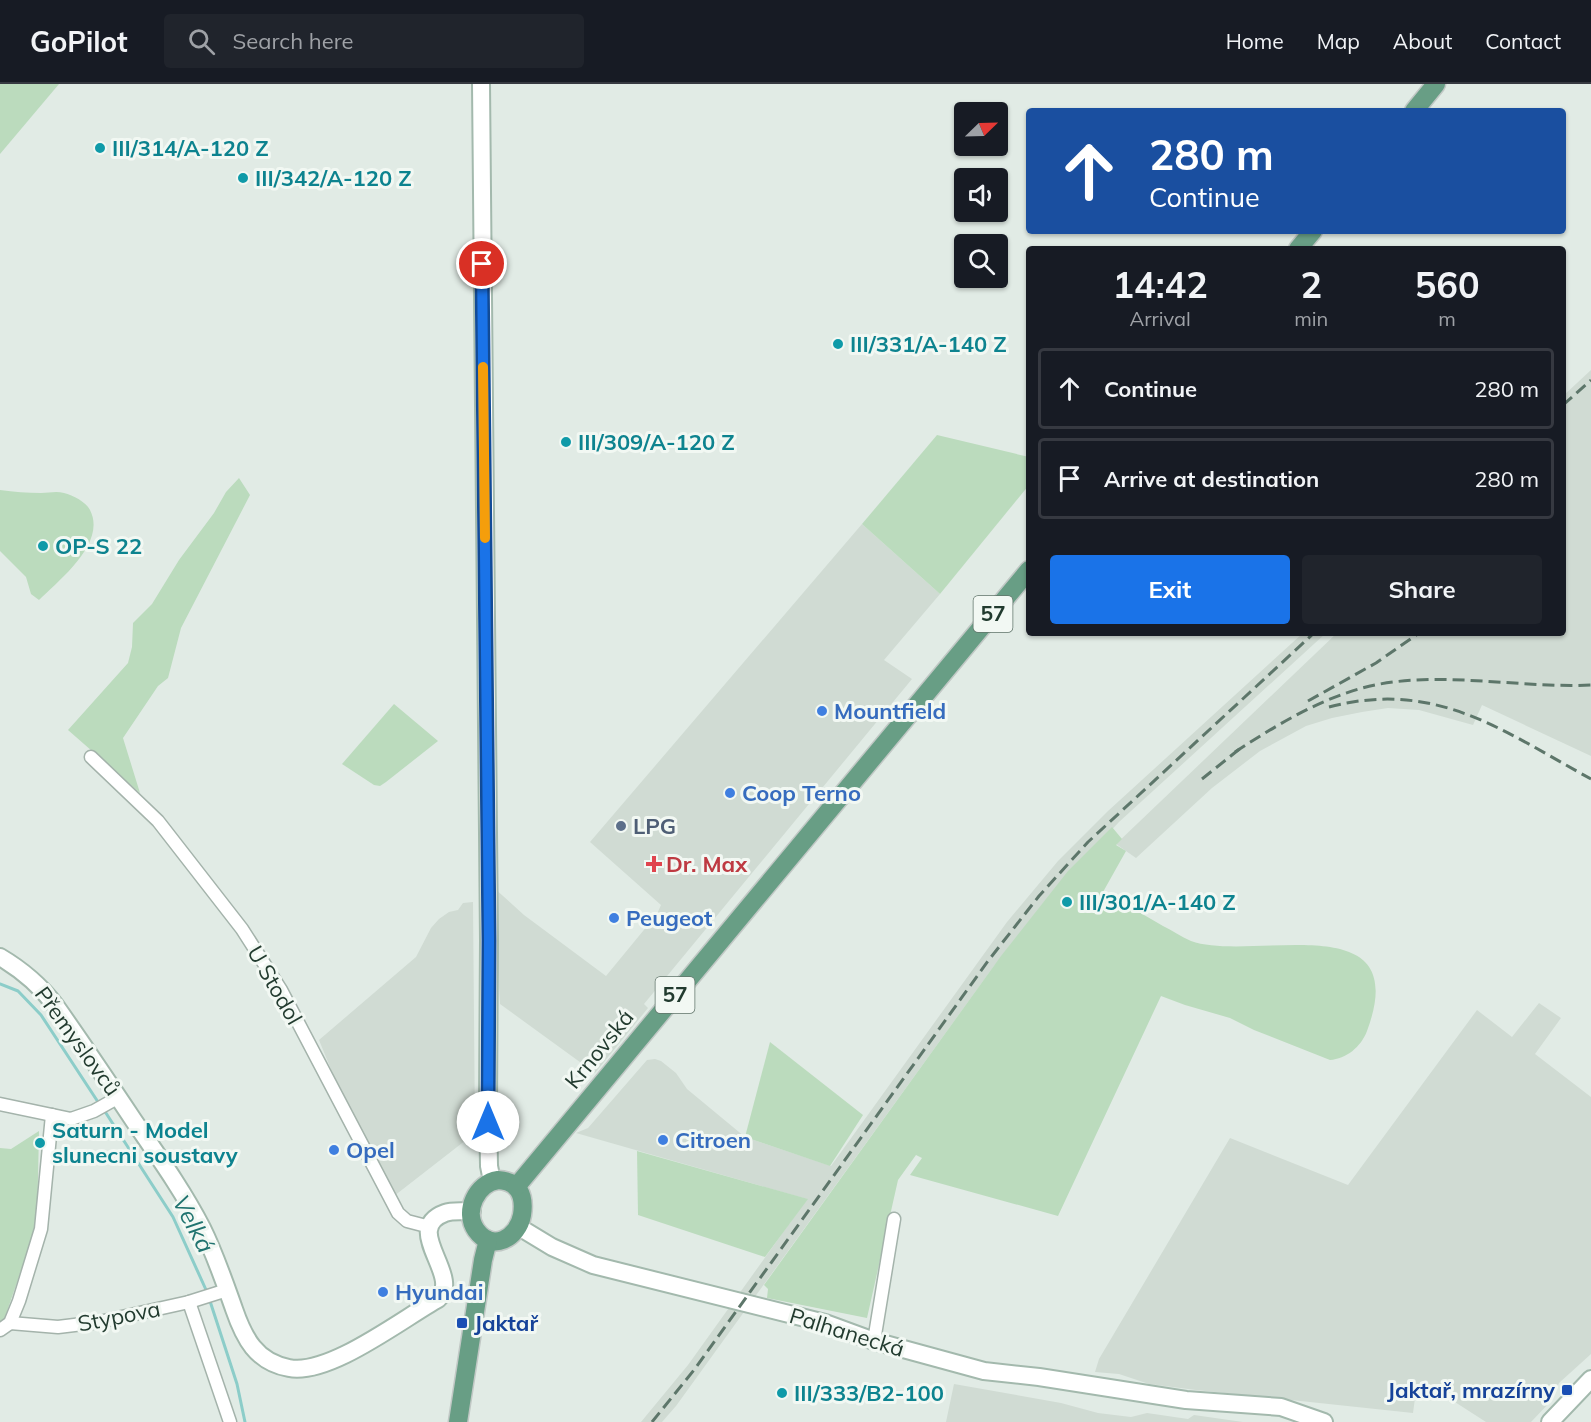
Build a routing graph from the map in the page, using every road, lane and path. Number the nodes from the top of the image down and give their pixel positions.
1 (481, 84) edge
2 (1436, 84) edge
3 (1416, 108) edge
4 (1310, 234) edge
5 (1300, 246) edge
6 (1026, 574) edge
7 (91, 757) dead end
8 (0, 957) edge
9 (114, 1100) junction
10 (0, 1104) edge
11 (52, 1115) junction
12 (492, 1180) junction
13 (516, 1186) junction
14 (472, 1211) junction
15 (894, 1219) dead end
16 (430, 1227) junction
17 (526, 1231) junction
18 (488, 1240) junction
19 (223, 1292) junction
20 (193, 1301) junction
21 (5, 1326) edge
22 (874, 1341) junction
23 (1591, 1379) edge
24 (230, 1422) edge
25 (458, 1422) edge
26 (1324, 1422) edge
27 (1550, 1422) edge

1 - 12 street
2 - 3 main road
4 - 5 main road
6 - 13 main road, Krnovská / 57
7 - 16 street, U Stodol
8 - 9 street, Přemyslovců
9 - 11 street
9 - 19 street, Přemyslovců
10 - 11 street
11 - 21 street
12 - 13 main road
12 - 14 main road
13 - 17 main road
14 - 16 street
14 - 18 main road
15 - 22 street
16 - 19 street, Přemyslovců
17 - 18 main road
17 - 22 street, Palhanecká
18 - 25 main road
19 - 20 street, Stypova
20 - 21 street, Stypova
20 - 24 street
22 - 26 street, Palhanecká
23 - 27 street

